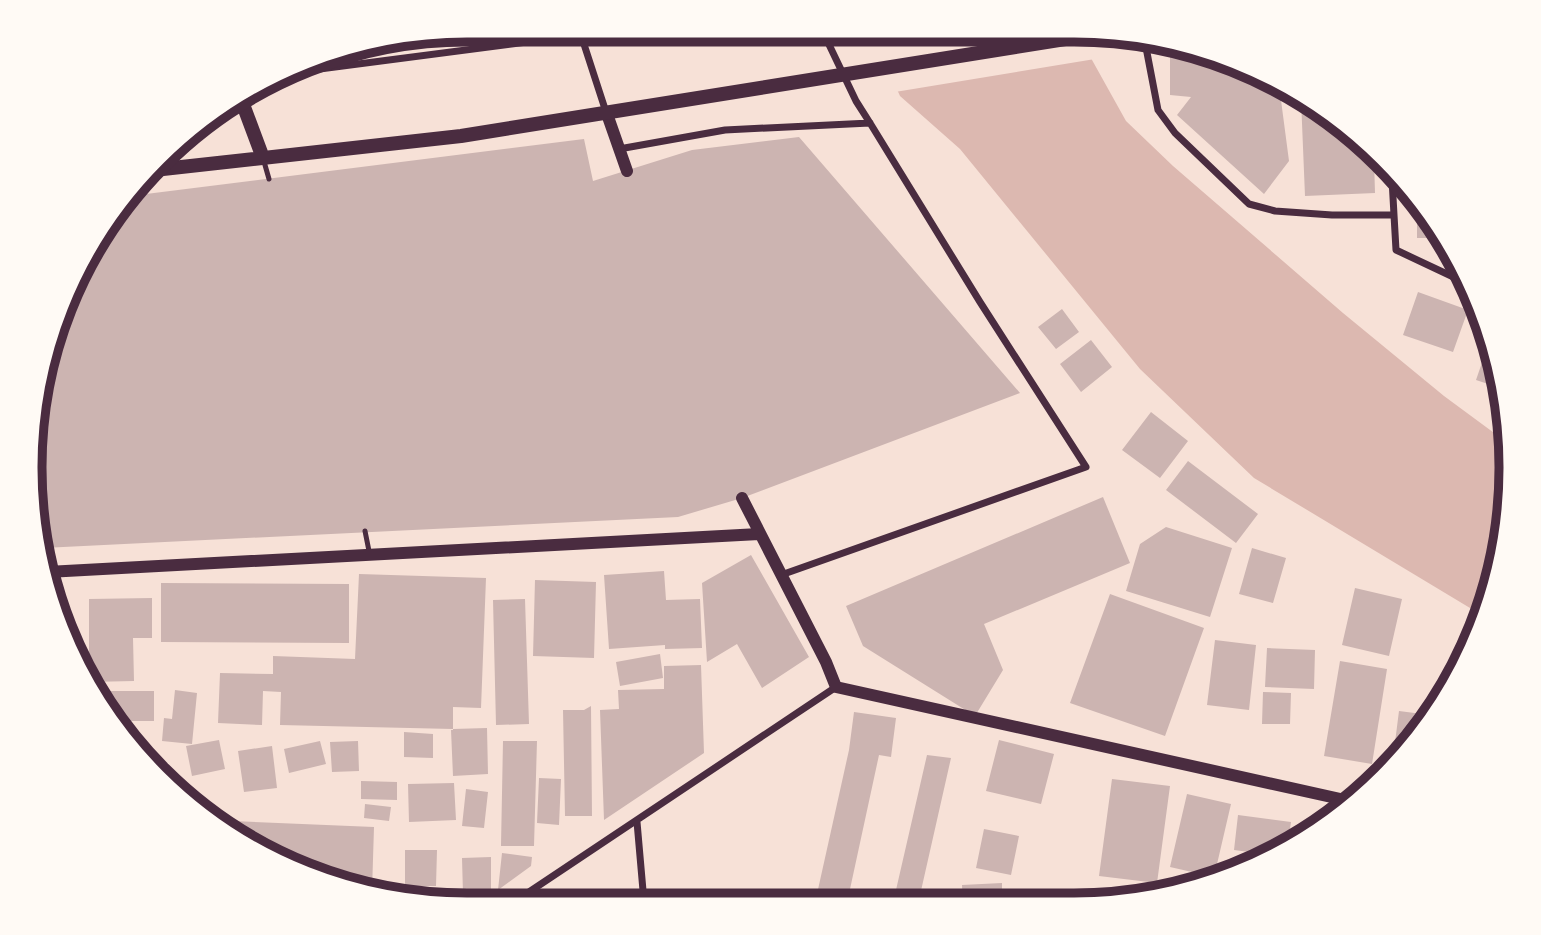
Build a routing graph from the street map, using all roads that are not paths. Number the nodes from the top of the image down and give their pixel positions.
1 (529, 42) edge
2 (583, 42) edge
3 (828, 42) edge
4 (1047, 42) edge
5 (1146, 48) edge
6 (315, 71) edge
7 (244, 106) edge
8 (607, 114) junction
9 (870, 123) junction
10 (619, 149) junction
11 (263, 158) junction
12 (165, 169) edge
13 (627, 172) dead end
14 (270, 178) dead end
15 (1392, 186) edge
16 (1394, 215) junction
17 (1454, 277) edge
18 (742, 498) dead end
19 (365, 531) dead end
20 (759, 534) junction
21 (370, 556) junction
22 (55, 572) edge
23 (780, 576) junction
24 (836, 687) junction
25 (1340, 799) edge
26 (637, 822) junction
27 (528, 893) edge
28 (643, 893) edge

1 - 6 street
2 - 8 street
3 - 9 street
4 - 8 main road
5 - 16 street
7 - 11 main road
8 - 10 street
8 - 11 main road
9 - 10 street
9 - 23 street
10 - 13 street
11 - 12 main road
11 - 14 lane
15 - 16 street
16 - 17 street
18 - 20 street
19 - 21 lane
20 - 21 street
20 - 23 street
21 - 22 street
23 - 24 street
24 - 25 street
24 - 26 street
26 - 27 street
26 - 28 street

